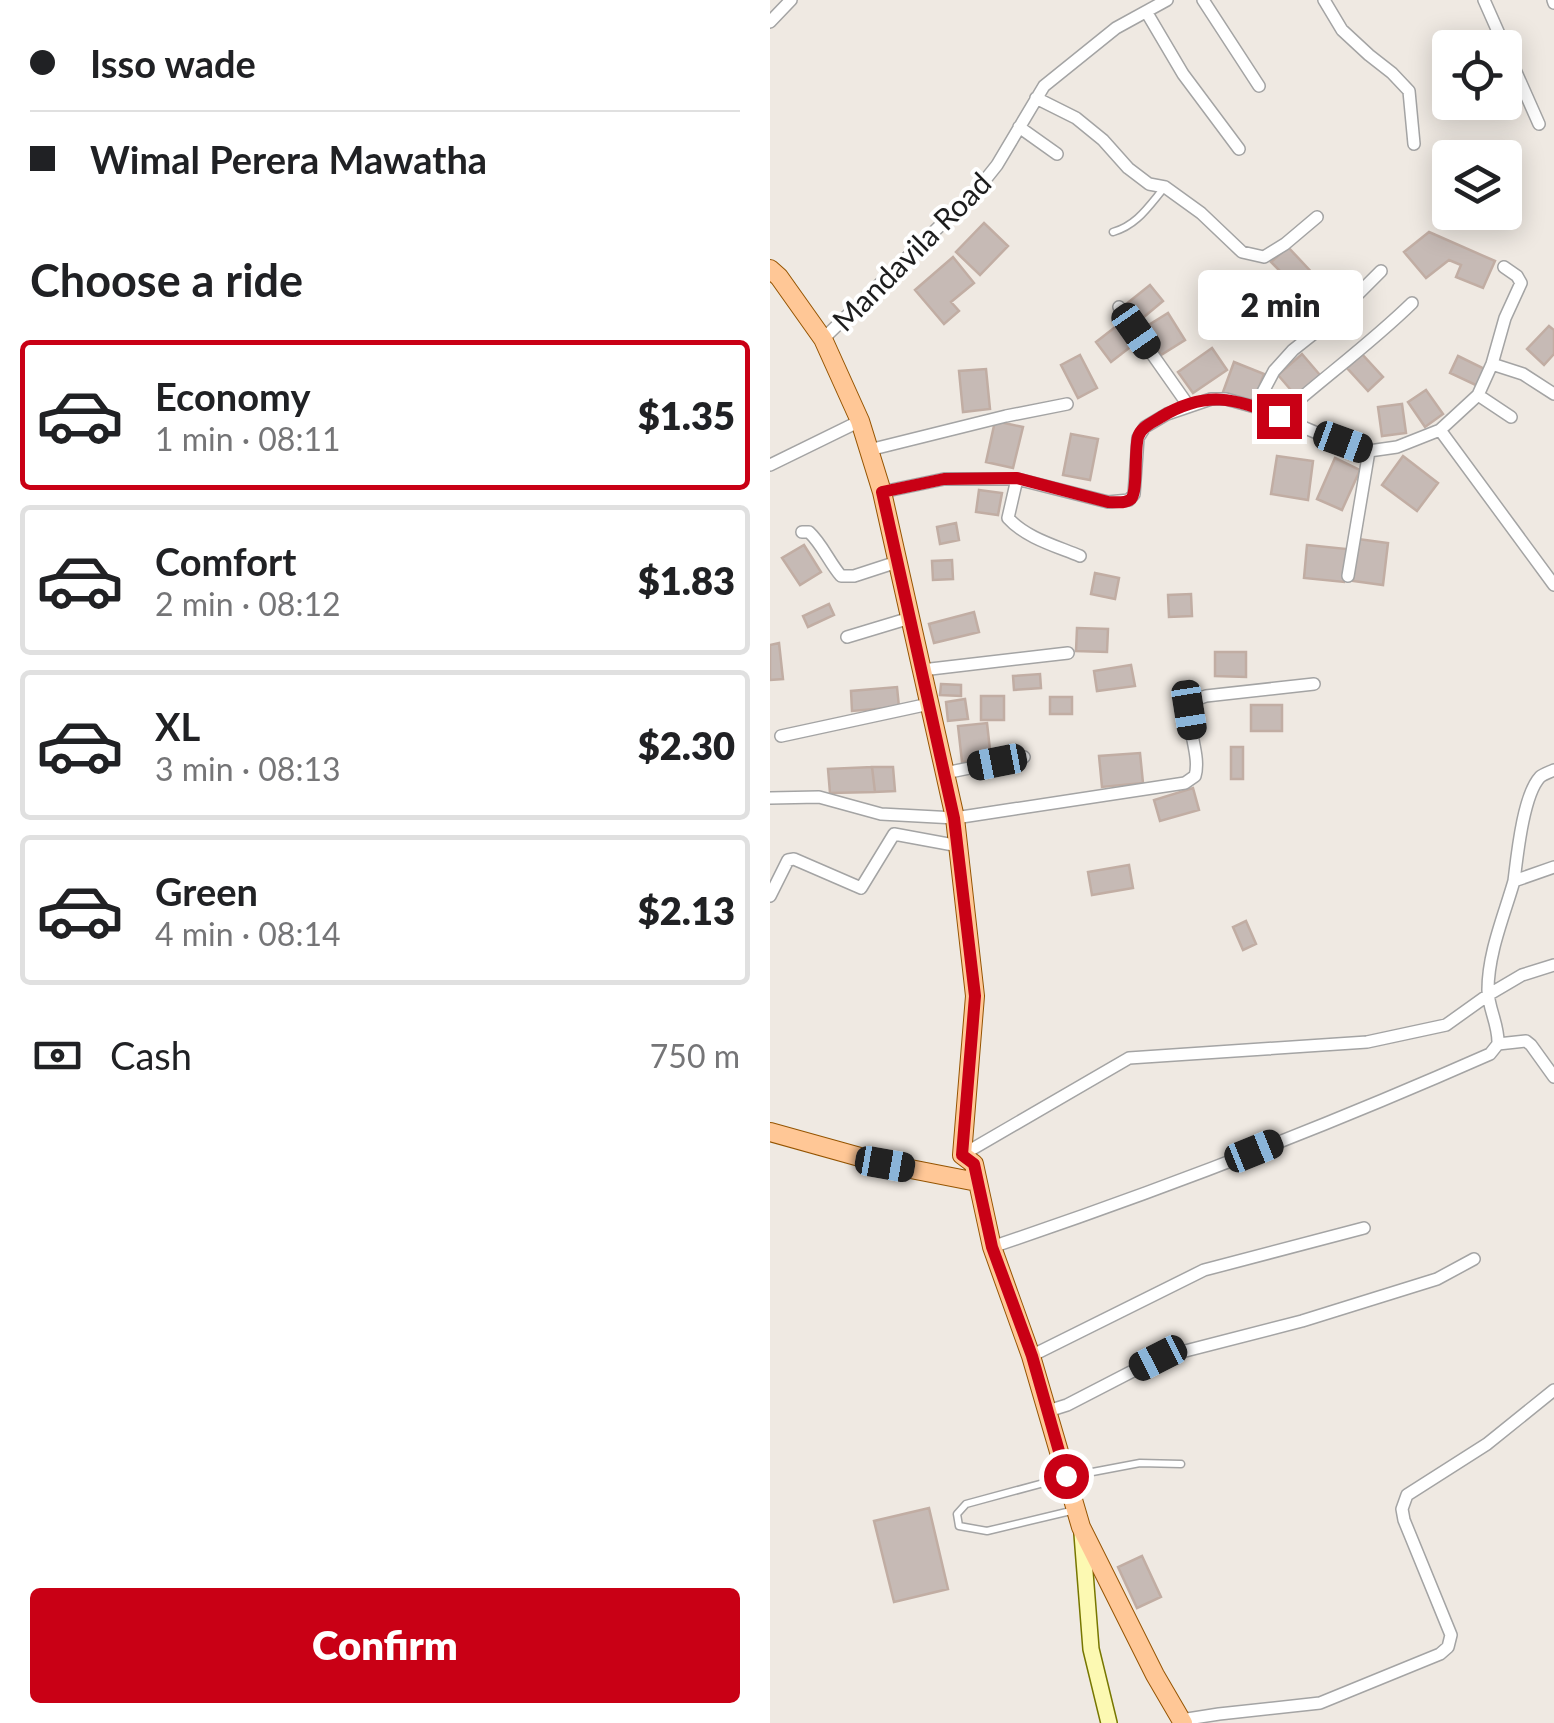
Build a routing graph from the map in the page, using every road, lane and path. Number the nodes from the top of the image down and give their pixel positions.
1 (791, 0) edge
2 (1166, 0) edge
3 (1203, 0) edge
4 (1324, 0) edge
5 (1484, 0) edge
6 (1147, 13) junction
7 (770, 22) edge
8 (1259, 86) dead end
9 (1036, 98) junction
10 (1539, 124) dead end
11 (1018, 127) junction
12 (1414, 144) dead end
13 (1238, 149) dead end
14 (1056, 154) dead end
15 (1165, 187) junction
16 (1317, 217) dead end
17 (1113, 232) dead end
18 (1504, 267) dead end
19 (770, 269) edge
20 (1381, 271) dead end
21 (1412, 303) dead end
22 (1119, 307) dead end
23 (824, 340) junction
24 (1492, 364) junction
25 (1554, 394) edge
26 (1478, 395) junction
27 (1067, 404) dead end
28 (1188, 405) junction
29 (1255, 407) junction
30 (1279, 416) junction
31 (1512, 417) dead end
32 (860, 421) junction
33 (1440, 430) junction
34 (869, 450) junction
35 (1369, 451) junction
36 (770, 465) edge
37 (1017, 478) junction
38 (882, 492) junction
39 (802, 532) dead end
40 (1080, 556) dead end
41 (898, 562) junction
42 (1348, 576) dead end
43 (1554, 585) edge
44 (910, 618) junction
45 (847, 638) dead end
46 (1068, 653) dead end
47 (922, 670) junction
48 (1314, 684) dead end
49 (929, 704) junction
50 (781, 736) dead end
51 (1024, 757) dead end
52 (1554, 770) edge
53 (944, 773) junction
54 (770, 798) edge
55 (954, 818) junction
56 (959, 846) junction
57 (1554, 866) edge
58 (1514, 881) junction
59 (770, 896) edge
60 (1554, 965) edge
61 (1488, 995) junction
62 (1498, 1044) junction
63 (1554, 1078) edge
64 (770, 1132) edge
65 (962, 1155) junction
66 (977, 1182) junction
67 (1364, 1228) dead end
68 (992, 1247) junction
69 (1474, 1258) dead end
70 (1032, 1356) junction
71 (1554, 1390) edge
72 (1048, 1411) junction
73 (1181, 1464) dead end
74 (1066, 1476) junction
75 (1079, 1518) junction
76 (1182, 1722) edge
77 (1108, 1723) edge

1 - 7 street
2 - 6 street, Mandavila Road
3 - 8 street
4 - 12 street
5 - 10 street
6 - 9 street, Mandavila Road
6 - 13 street
9 - 11 street, Mandavila Road
9 - 15 street
11 - 14 street
11 - 23 street, Mandavila Road
15 - 16 street
15 - 17 lane
18 - 24 street
19 - 23 main road
20 - 29 street
21 - 30 street
22 - 28 street
23 - 32 main road
24 - 25 street
24 - 26 street
26 - 31 street
26 - 33 street
27 - 34 street
28 - 29 street
28 - 37 street
29 - 30 street
30 - 35 street
32 - 34 main road
32 - 36 street
33 - 35 street
33 - 43 street
34 - 38 main road
35 - 42 street
37 - 38 street
37 - 40 street
38 - 41 main road
39 - 41 street
41 - 44 main road
44 - 45 street
44 - 47 main road
46 - 47 street
47 - 49 main road
48 - 55 street
49 - 50 street
49 - 53 main road
51 - 53 street
52 - 58 street
53 - 55 main road
54 - 55 street
55 - 56 main road
56 - 59 street
56 - 65 main road
57 - 58 street
58 - 61 street
60 - 61 street
61 - 62 street
61 - 65 street
62 - 63 street
62 - 68 street
64 - 66 main road
65 - 66 main road
66 - 68 main road
67 - 70 street
68 - 70 main road
69 - 72 street
70 - 72 main road
71 - 76 street
72 - 74 main road
73 - 74 lane
74 - 75 main road
74 - 75 lane
75 - 76 main road
75 - 77 street

